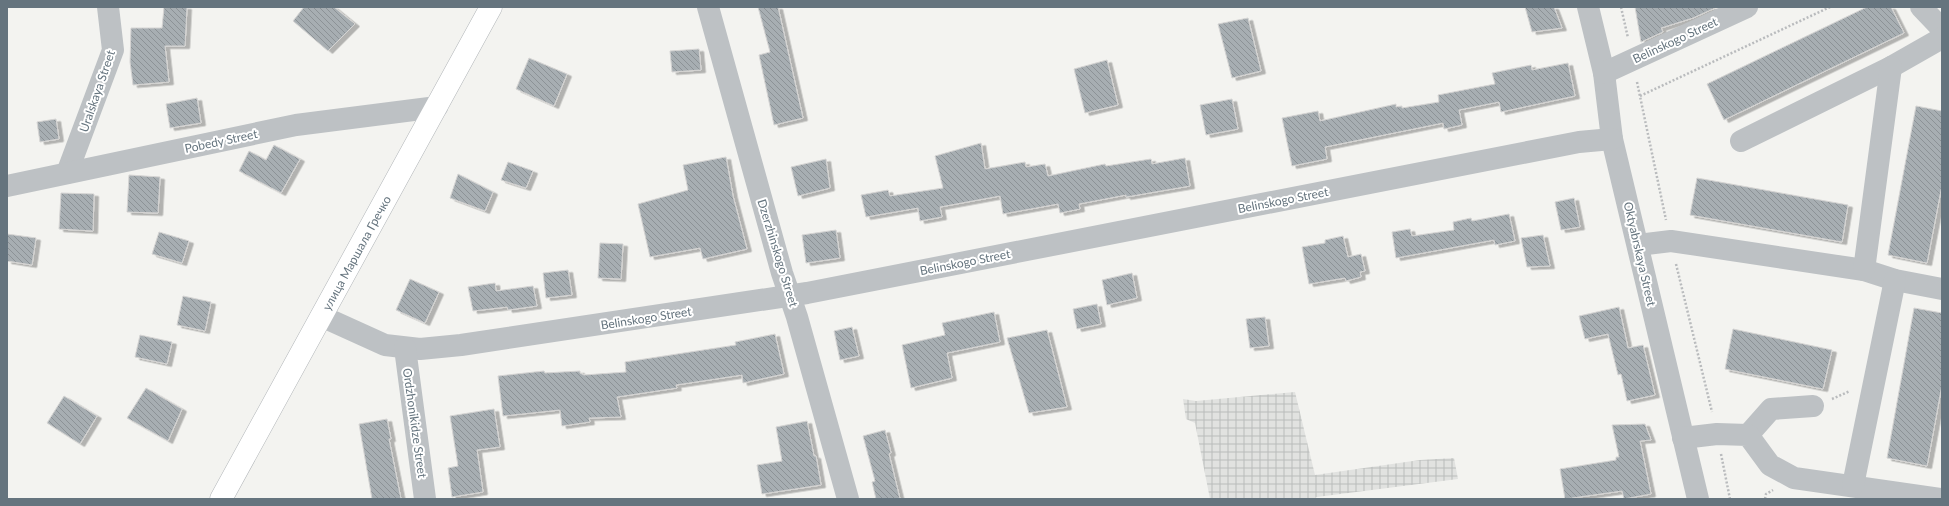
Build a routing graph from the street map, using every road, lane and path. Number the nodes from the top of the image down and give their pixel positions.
1 (108, 7) edge
2 (491, 7) edge
3 (708, 7) edge
4 (1588, 7) edge
5 (1747, 7) edge
6 (1830, 7) edge
7 (1921, 7) edge
8 (1942, 30) edge
9 (1942, 38) edge
10 (1892, 67) junction
11 (1604, 73) junction
12 (1640, 96) dead end
13 (437, 107) junction
14 (1612, 139) junction
15 (1741, 141) dead end
16 (67, 173) junction
17 (7, 186) edge
18 (1638, 245) junction
19 (1864, 270) junction
20 (1895, 280) junction
21 (1942, 289) edge
22 (790, 296) junction
23 (321, 316) junction
24 (405, 348) junction
25 (1875, 381) junction
26 (1813, 406) joint
27 (1748, 435) junction
28 (1683, 438) junction
29 (1853, 486) junction
30 (221, 499) edge
31 (425, 499) edge
32 (848, 499) edge
33 (1698, 499) edge
34 (1940, 499) edge

1 - 16 street, Uralskaya Street
2 - 13 main road, улица Маршала Гречко
3 - 22 street, Dzerzhinskogo Street
4 - 11 street, Oktyabrskaya Street
5 - 11 street, Belinskogo Street
6 - 12 path
7 - 8 street
9 - 10 street
10 - 15 street
10 - 19 street
11 - 14 street, Oktyabrskaya Street
13 - 16 street, Pobedy Street
13 - 23 main road, улица Маршала Гречко
14 - 18 street, Oktyabrskaya Street
14 - 22 street, Belinskogo Street
16 - 17 street, Pobedy Street
18 - 19 street
18 - 28 street, Oktyabrskaya Street
19 - 20 street
20 - 21 street
20 - 25 street
22 - 24 street, Belinskogo Street
22 - 32 street, Dzerzhinskogo Street
23 - 24 street, Belinskogo Street
23 - 30 main road, улица Маршала Гречко
24 - 31 street, Ordzhonikidze Street
25 - 26 path
25 - 29 street
26 - 27 street
27 - 28 street
27 - 29 street
28 - 33 street, Oktyabrskaya Street
29 - 34 street

